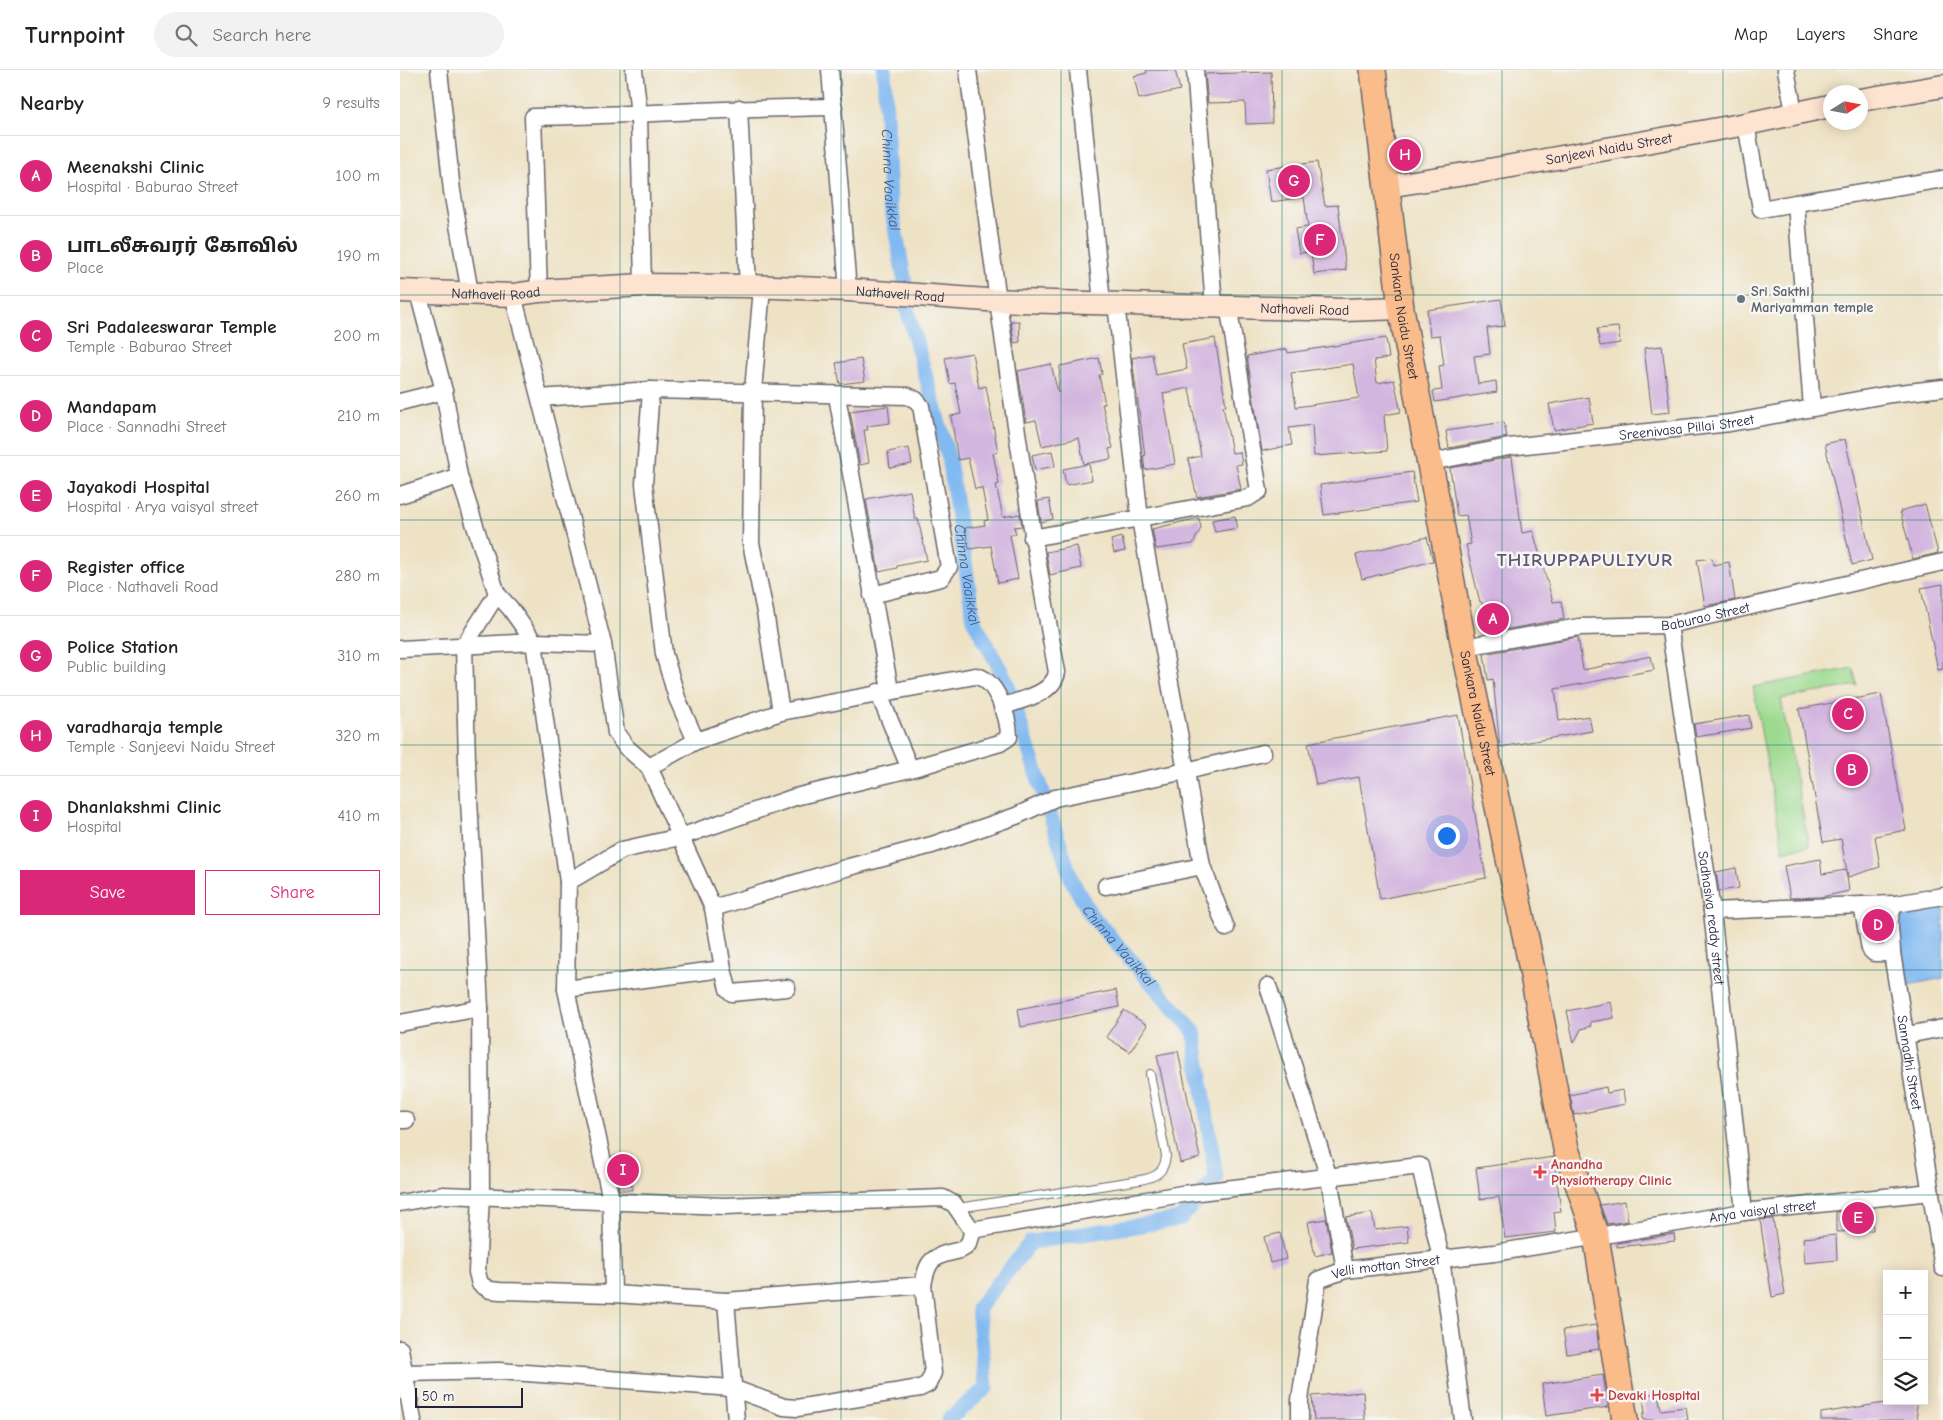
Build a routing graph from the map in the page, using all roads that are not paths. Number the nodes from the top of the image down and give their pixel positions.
1 (439, 70) edge
2 (634, 70) edge
3 (830, 70) edge
4 (968, 70) edge
5 (1078, 70) edge
6 (1195, 70) edge
7 (1373, 70) edge
8 (1786, 70) edge
9 (1943, 86) edge
10 (1868, 99) edge
11 (834, 107) junction
12 (1823, 107) edge
13 (739, 108) junction
14 (1794, 112) junction
15 (639, 115) junction
16 (1746, 124) junction
17 (1943, 179) edge
18 (1387, 186) junction
19 (1796, 203) junction
20 (642, 286) junction
21 (755, 287) junction
22 (848, 290) junction
23 (539, 291) junction
24 (409, 292) edge
25 (470, 293) junction
26 (513, 295) junction
27 (997, 299) junction
28 (1109, 303) junction
29 (1221, 305) junction
30 (1401, 308) junction
31 (1943, 388) edge
32 (650, 390) junction
33 (444, 391) junction
34 (753, 391) junction
35 (837, 396) junction
36 (540, 398) junction
37 (400, 402) edge
38 (1812, 408) junction
39 (1430, 462) junction
40 (459, 476) junction
41 (400, 495) edge
42 (1140, 519) junction
43 (1032, 538) junction
44 (1943, 562) edge
45 (497, 594) junction
46 (872, 595) junction
47 (1669, 625) junction
48 (534, 642) junction
49 (603, 644) junction
50 (464, 646) junction
51 (1464, 647) junction
52 (400, 649) edge
53 (884, 691) junction
54 (1011, 703) junction
55 (781, 712) junction
56 (696, 741) junction
57 (1263, 753) dead end
58 (649, 767) junction
59 (910, 769) junction
60 (1186, 771) junction
61 (680, 837) junction
62 (1202, 866) junction
63 (568, 882) junction
64 (1106, 886) dead end
65 (1943, 896) edge
66 (1896, 904) junction
67 (1862, 905) junction
68 (713, 908) junction
69 (1712, 911) junction
70 (1226, 928) dead end
71 (1892, 953) junction
72 (723, 969) junction
73 (1268, 986) dead end
74 (788, 988) dead end
75 (566, 989) junction
76 (480, 1008) junction
77 (400, 1023) edge
78 (1943, 1028) edge
79 (1907, 1035) junction
80 (1150, 1074) dead end
81 (1329, 1178) junction
82 (1931, 1192) junction
83 (481, 1196) junction
84 (611, 1200) junction
85 (400, 1204) edge
86 (958, 1208) junction
87 (1744, 1212) junction
88 (1939, 1212) edge
89 (972, 1230) junction
90 (1596, 1236) junction
91 (1442, 1258) junction
92 (1943, 1268) edge
93 (1345, 1270) junction
94 (923, 1285) junction
95 (613, 1294) junction
96 (726, 1301) junction
97 (400, 1349) edge
98 (404, 1382) edge
99 (732, 1388) junction
100 (413, 1420) edge
101 (736, 1420) edge
102 (1300, 1420) edge
103 (1463, 1420) edge
104 (1625, 1420) edge

1 - 25 street
2 - 15 street
3 - 11 street
4 - 27 street
5 - 28 street
6 - 29 street
7 - 18 main road, Sankara Naidu Street
8 - 14 street
9 - 10 street
11 - 13 street
11 - 22 street
12 - 14 street, Sanjeevi Naidu Street
13 - 15 street
13 - 21 street
14 - 16 street, Sanjeevi Naidu Street
15 - 20 street
15 - 23 street
16 - 18 street, Sanjeevi Naidu Street
16 - 19 street
17 - 19 street
18 - 30 main road, Sankara Naidu Street
19 - 38 street
20 - 21 street, Nathaveli Road
20 - 23 street, Nathaveli Road
21 - 22 street, Nathaveli Road
21 - 34 street
22 - 27 street, Nathaveli Road
23 - 26 street, Nathaveli Road
24 - 25 street, Nathaveli Road
24 - 33 street
25 - 26 street, Nathaveli Road
26 - 36 street
27 - 28 street, Nathaveli Road
27 - 43 street
28 - 29 street, Nathaveli Road
28 - 42 street
29 - 30 street, Nathaveli Road
29 - 42 street
30 - 39 main road, Sankara Naidu Street
31 - 38 street, Sreenivasa Pillai Street
32 - 34 street
32 - 36 street
32 - 56 street
33 - 37 street
33 - 40 street
34 - 35 street
34 - 55 street
35 - 46 street
35 - 46 street
36 - 49 street
38 - 39 street, Sreenivasa Pillai Street
39 - 51 main road, Sankara Naidu Street
40 - 41 street
40 - 45 street
42 - 43 street
42 - 60 street
43 - 54 street
44 - 47 street, Baburao Street
45 - 48 street
45 - 50 street
46 - 53 street
47 - 51 street, Baburao Street
47 - 69 street, Sadhasiva reddy street
48 - 49 street
48 - 50 street
48 - 63 street
49 - 58 street
50 - 52 street
50 - 76 street
51 - 90 main road, Sankara Naidu Street
53 - 54 street
53 - 55 street
53 - 59 street
54 - 59 street
55 - 56 street
56 - 58 street
57 - 60 street
58 - 61 street
59 - 61 street
60 - 62 street
60 - 68 street
61 - 63 street
61 - 68 street
62 - 64 street
62 - 70 street
63 - 75 street
65 - 66 street
66 - 67 street
66 - 71 street, Sannadhi Street
67 - 69 street
67 - 71 street
68 - 72 street
69 - 87 street, Sadhasiva reddy street
71 - 79 street, Sannadhi Street
72 - 74 street
72 - 75 street
73 - 81 street
75 - 84 street
76 - 77 street
76 - 83 street
78 - 79 street
79 - 82 street, Sannadhi Street
80 - 86 lane
81 - 89 street
81 - 91 street
81 - 93 street
82 - 87 street, Arya vaisyal street
82 - 88 street, Sannadhi Street
83 - 84 street
83 - 85 street
83 - 95 street
84 - 86 street
84 - 95 street
86 - 89 street
87 - 90 street, Arya vaisyal street
88 - 92 street, Sannadhi Street
89 - 94 street
90 - 91 street, Velli mottan Street
90 - 104 main road, Sankara Naidu Street
91 - 93 street, Velli mottan Street
91 - 103 street
93 - 102 street, Velli mottan Street
94 - 96 street
94 - 99 street
95 - 96 street
96 - 99 street
97 - 98 street
98 - 99 street
98 - 100 street
99 - 101 street

